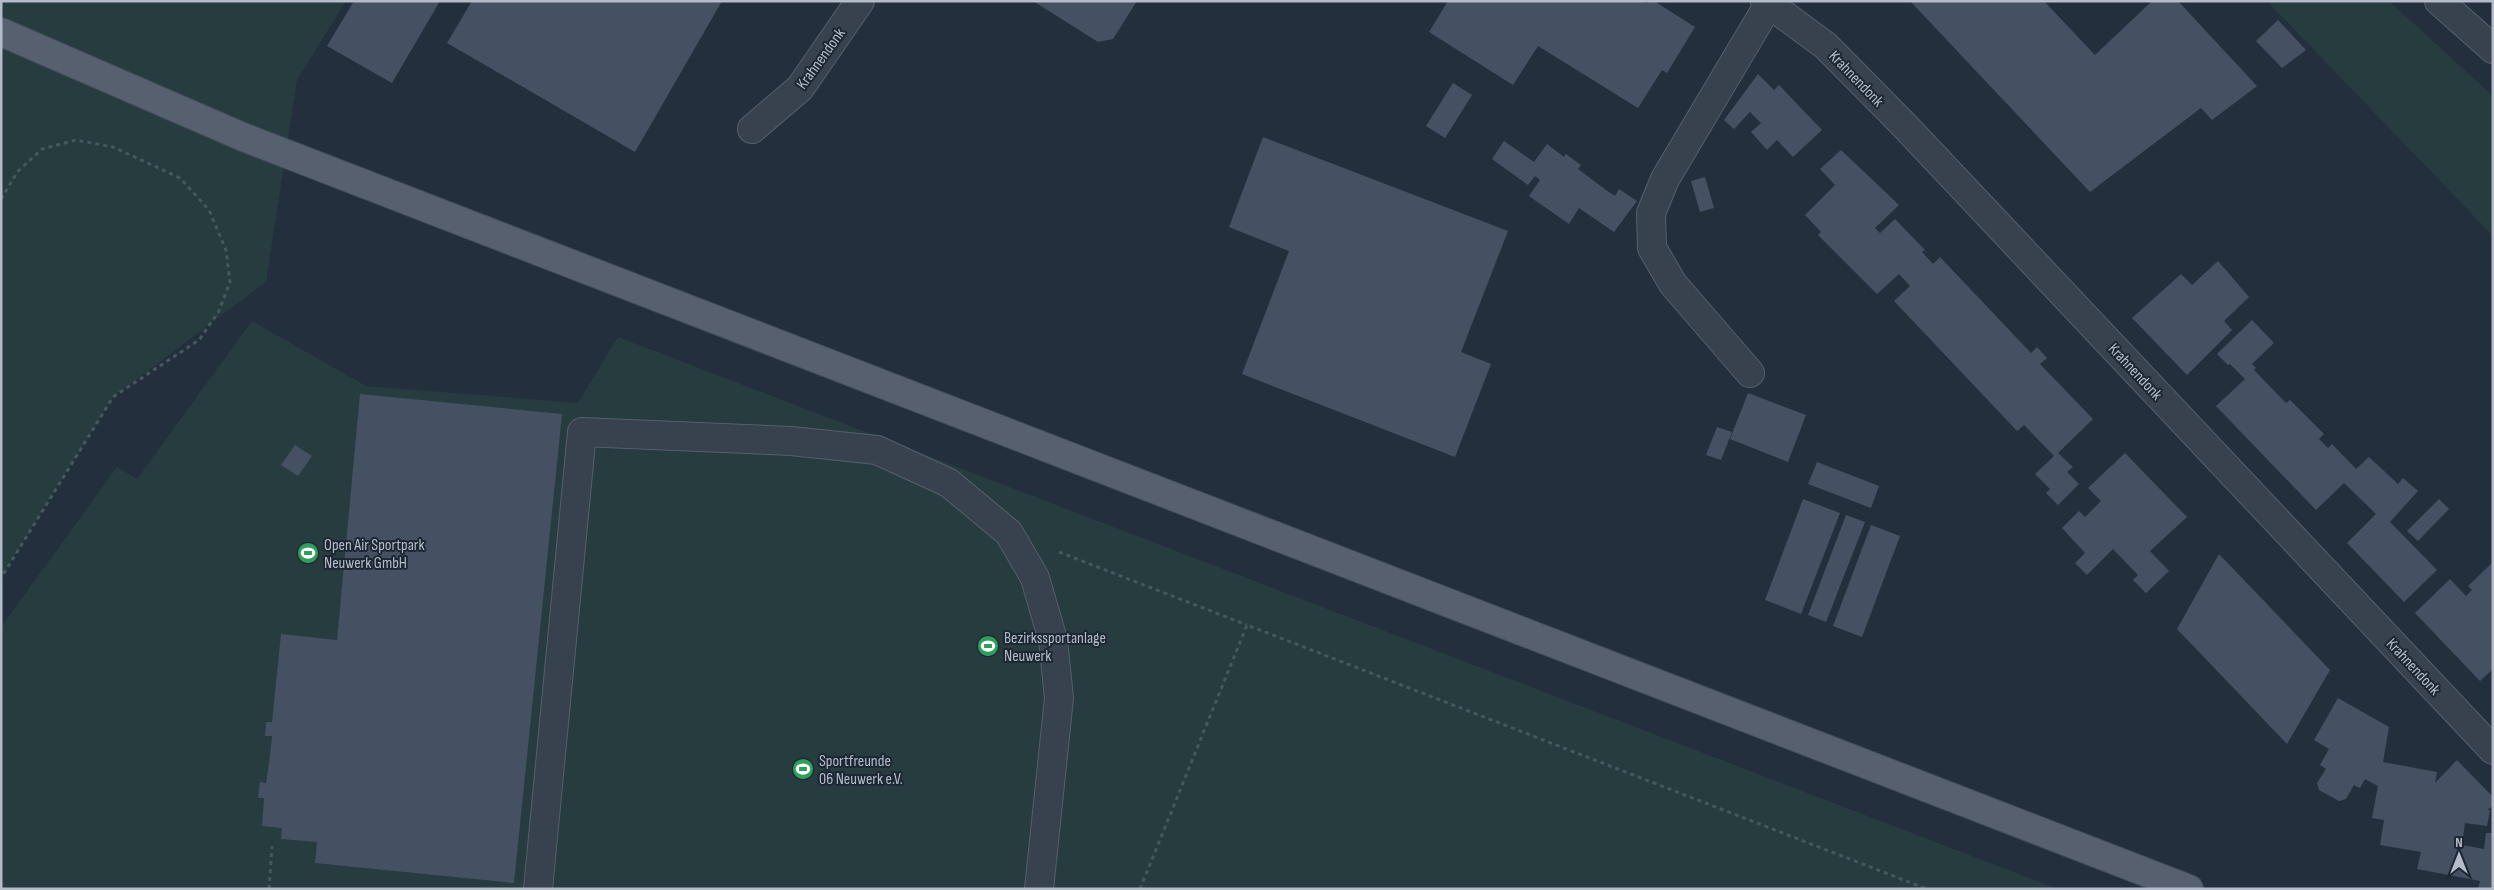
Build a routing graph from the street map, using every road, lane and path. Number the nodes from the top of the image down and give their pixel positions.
1 (860, 1) edge
2 (2438, 1) edge
3 (1767, 3) edge
4 (1, 32) edge
5 (2493, 49) edge
6 (752, 129) dead end
7 (1, 199) edge
8 (1750, 373) dead end
9 (1055, 551) dead end
10 (1, 578) edge
11 (1247, 625) junction
12 (2493, 750) edge
13 (272, 846) dead end
14 (269, 889) edge
15 (538, 889) edge
16 (1039, 889) edge
17 (1140, 889) edge
18 (1927, 889) edge
19 (2189, 889) edge

1 - 6 street, Krahnendonk
2 - 5 street
3 - 8 street, Krahnendonk
3 - 12 street, Krahnendonk
4 - 19 main road
7 - 10 path
9 - 11 path
11 - 17 path
11 - 18 path
13 - 14 path
15 - 16 street

